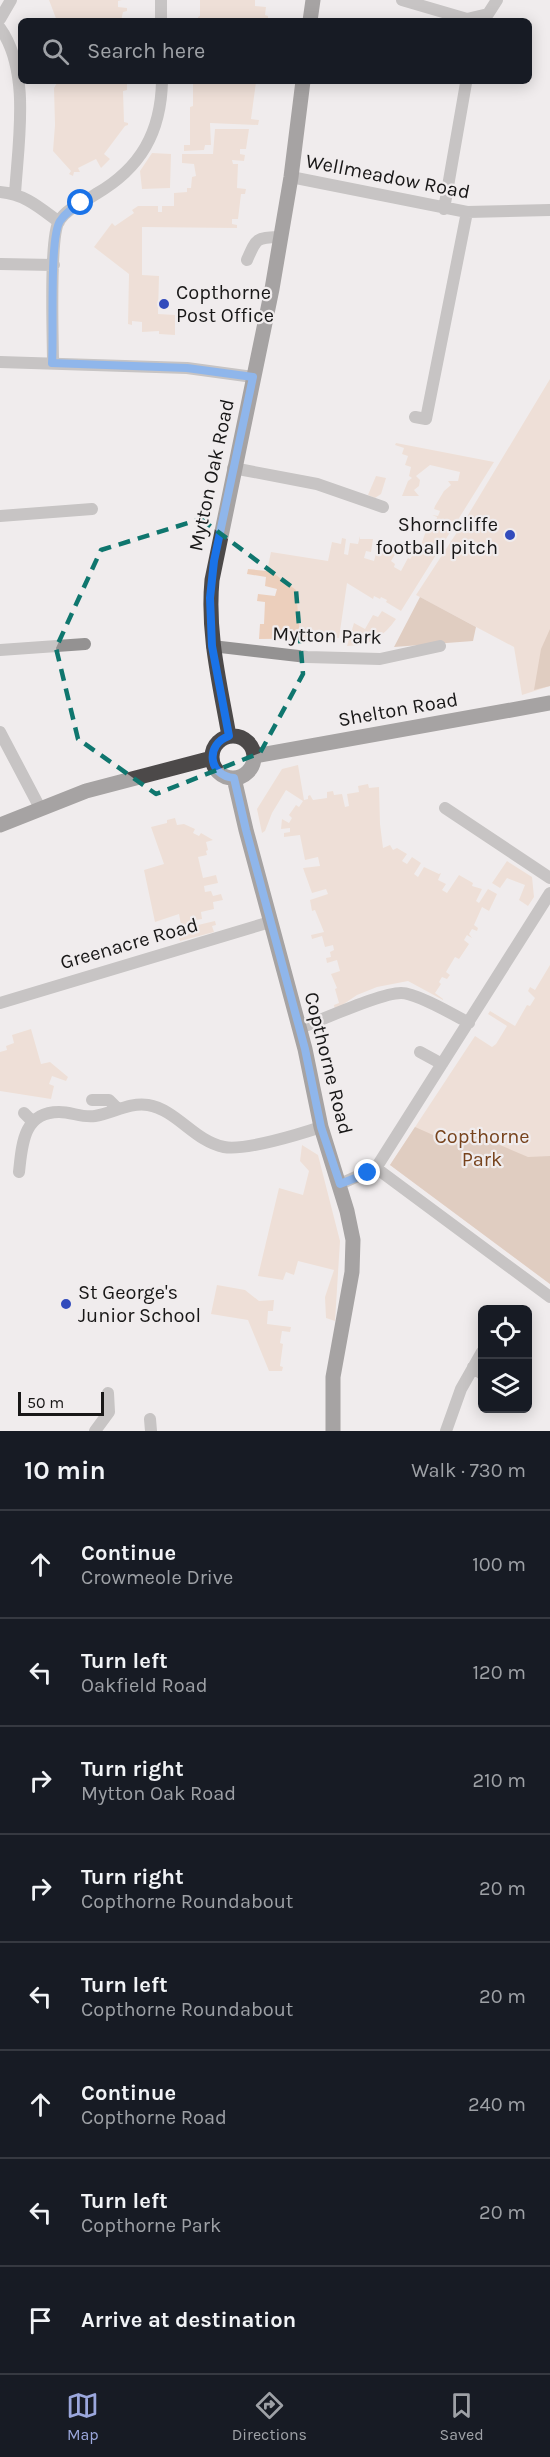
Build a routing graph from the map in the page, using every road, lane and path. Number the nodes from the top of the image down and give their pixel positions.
1 (11, 0) edge
2 (160, 0) edge
3 (313, 0) edge
4 (402, 0) edge
5 (497, 0) edge
6 (161, 18) edge
7 (310, 18) edge
8 (464, 18) edge
9 (471, 18) edge
10 (0, 19) edge
11 (0, 28) edge
12 (162, 84) edge
13 (303, 84) edge
14 (467, 84) edge
15 (291, 177) junction
16 (0, 192) edge
17 (15, 194) junction
18 (444, 209) junction
19 (550, 210) edge
20 (467, 212) junction
21 (58, 222) junction
22 (281, 237) junction
23 (247, 260) dead end
24 (0, 264) edge
25 (54, 265) junction
26 (0, 362) edge
27 (52, 363) junction
28 (253, 377) junction
29 (425, 419) dead end
30 (233, 468) junction
31 (383, 507) dead end
32 (92, 509) dead end
33 (0, 516) edge
34 (85, 644) dead end
35 (212, 646) junction
36 (440, 646) dead end
37 (0, 650) edge
38 (550, 702) edge
39 (0, 732) edge
40 (229, 736) junction
41 (254, 756) junction
42 (212, 758) junction
43 (234, 778) junction
44 (40, 808) junction
45 (445, 808) dead end
46 (0, 825) edge
47 (550, 878) edge
48 (550, 893) edge
49 (270, 922) junction
50 (0, 1003) edge
51 (469, 1023) junction
52 (299, 1028) junction
53 (420, 1052) dead end
54 (442, 1065) junction
55 (92, 1100) dead end
56 (118, 1109) junction
57 (321, 1127) junction
58 (376, 1168) junction
59 (19, 1172) dead end
60 (340, 1184) junction
61 (550, 1297) edge
62 (478, 1371) edge
63 (108, 1393) dead end
64 (95, 1431) edge
65 (333, 1431) edge
66 (446, 1431) edge

1 - 10 street
2 - 6 street
3 - 7 main road
4 - 8 street
5 - 9 street
11 - 17 street
12 - 21 street
13 - 15 main road, Mytton Oak Road
14 - 18 street
15 - 18 street, Wellmeadow Road
15 - 22 main road, Mytton Oak Road
16 - 17 street
17 - 21 street
18 - 20 street, Wellmeadow Road
19 - 20 street, Wellmeadow Road
20 - 29 street
21 - 25 street
22 - 23 street
22 - 28 main road, Mytton Oak Road
24 - 25 street
25 - 27 street
26 - 27 street
27 - 28 street
28 - 30 main road, Mytton Oak Road
30 - 31 street
30 - 35 main road, Mytton Oak Road
32 - 33 street
34 - 37 street
35 - 36 street, Mytton Park
35 - 40 main road, Mytton Oak Road
38 - 41 main road, Shelton Road
39 - 44 street
40 - 41 main road
40 - 42 main road
41 - 43 main road
42 - 43 main road
42 - 44 main road
43 - 49 main road, Copthorne Road
44 - 46 main road
45 - 47 street
48 - 51 street
49 - 50 street, Greenacre Road
49 - 52 main road, Copthorne Road
51 - 52 street
51 - 54 street
52 - 57 main road, Copthorne Road
53 - 54 street
54 - 58 street
55 - 56 street
56 - 57 street
56 - 59 street
57 - 60 main road, Copthorne Road
58 - 60 street
58 - 61 street
60 - 65 main road, Copthorne Road
62 - 66 street
63 - 64 street

